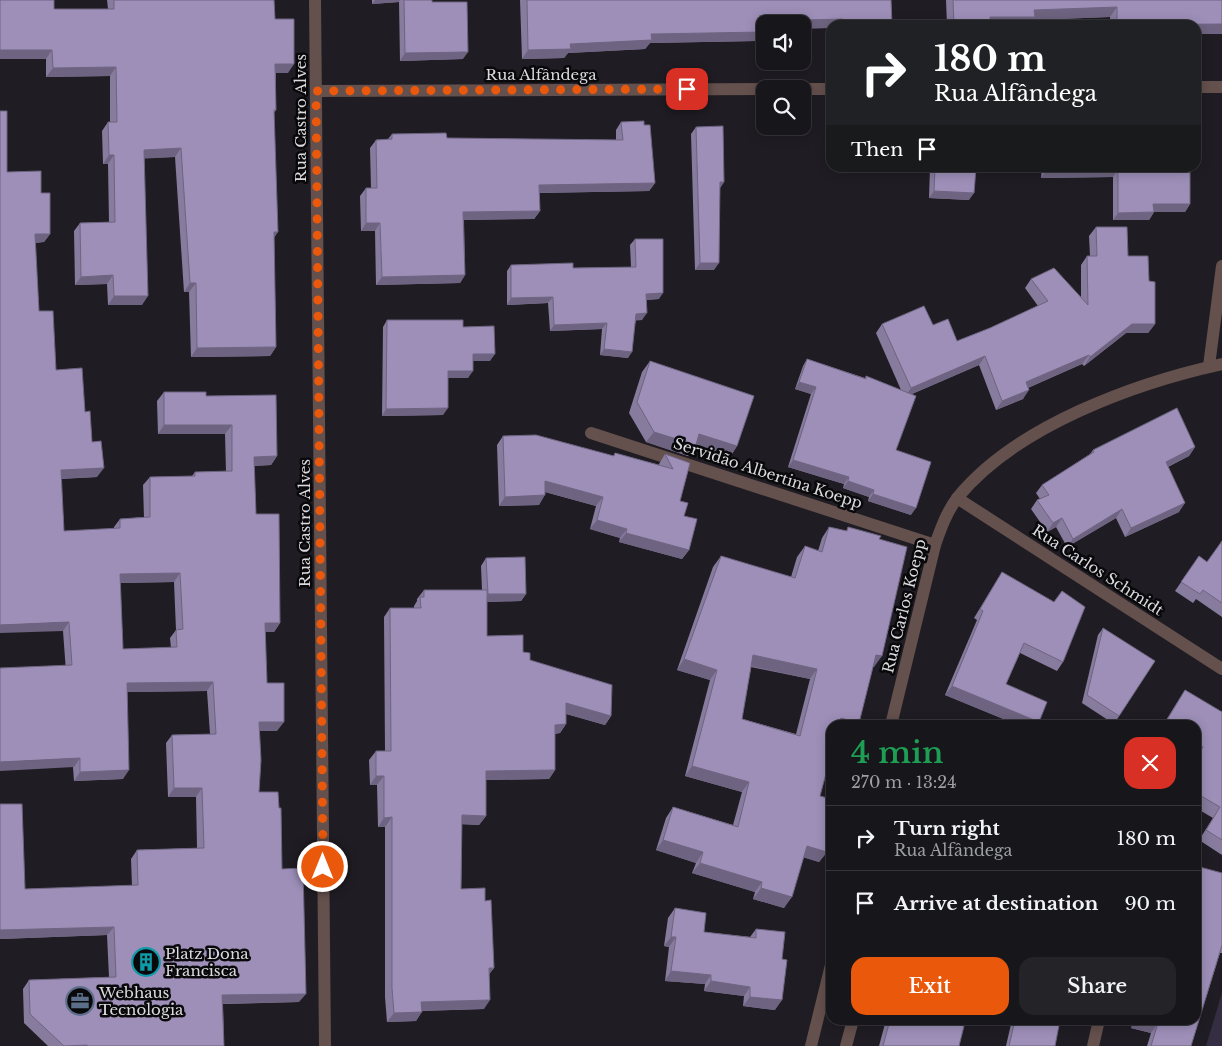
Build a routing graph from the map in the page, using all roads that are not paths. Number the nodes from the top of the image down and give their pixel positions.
1 (316, 0) edge
2 (1201, 87) edge
3 (1222, 87) edge
4 (756, 89) edge
5 (811, 89) edge
6 (826, 89) edge
7 (316, 91) junction
8 (1222, 266) edge
9 (1216, 365) edge
10 (591, 433) dead end
11 (957, 498) junction
12 (935, 545) junction
13 (1222, 669) edge
14 (892, 720) edge
15 (826, 985) edge
16 (852, 1025) edge
17 (1098, 1025) edge
18 (324, 1046) edge
19 (811, 1046) edge
20 (846, 1046) edge
21 (1093, 1046) edge

1 - 7 street, Rua Castro Alves
2 - 3 street
4 - 7 street, Rua Alfândega
5 - 6 street
7 - 18 street, Rua Castro Alves
8 - 9 street
9 - 11 street, Rua Carlos Koepp
10 - 12 street, Servidão Albertina Koepp
11 - 12 street, Rua Carlos Koepp
11 - 13 street, Rua Carlos Schmidt
12 - 14 street, Rua Carlos Koepp
15 - 19 street
16 - 20 street
17 - 21 street

